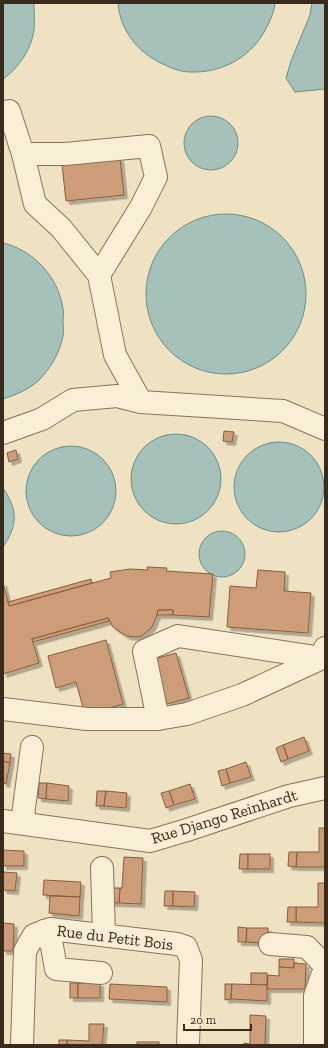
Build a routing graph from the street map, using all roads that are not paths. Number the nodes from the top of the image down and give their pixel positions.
1 (9, 111) dead end
2 (15, 143) edge
3 (99, 275) junction
4 (141, 402) junction
5 (325, 429) edge
6 (3, 433) edge
7 (323, 653) edge
8 (3, 708) edge
9 (158, 719) junction
10 (32, 748) dead end
11 (325, 788) edge
12 (12, 822) edge
13 (102, 868) dead end
14 (44, 931) junction
15 (104, 935) junction
16 (270, 944) dead end
17 (325, 966) edge
18 (325, 971) edge
19 (101, 972) dead end
20 (22, 1045) edge
21 (188, 1045) edge
22 (315, 1045) edge

1 - 2 lane
2 - 3 lane
2 - 3 lane
3 - 4 lane
4 - 5 lane
4 - 6 lane
7 - 9 lane
7 - 9 lane
8 - 9 lane
10 - 12 lane
11 - 12 lane, Rue Django Reinhardt
13 - 15 lane
14 - 15 lane, Rue du Petit Bois
14 - 19 lane
14 - 20 lane, Rue du Petit Bois
15 - 21 lane, Rue du Petit Bois
16 - 17 lane
18 - 22 lane

